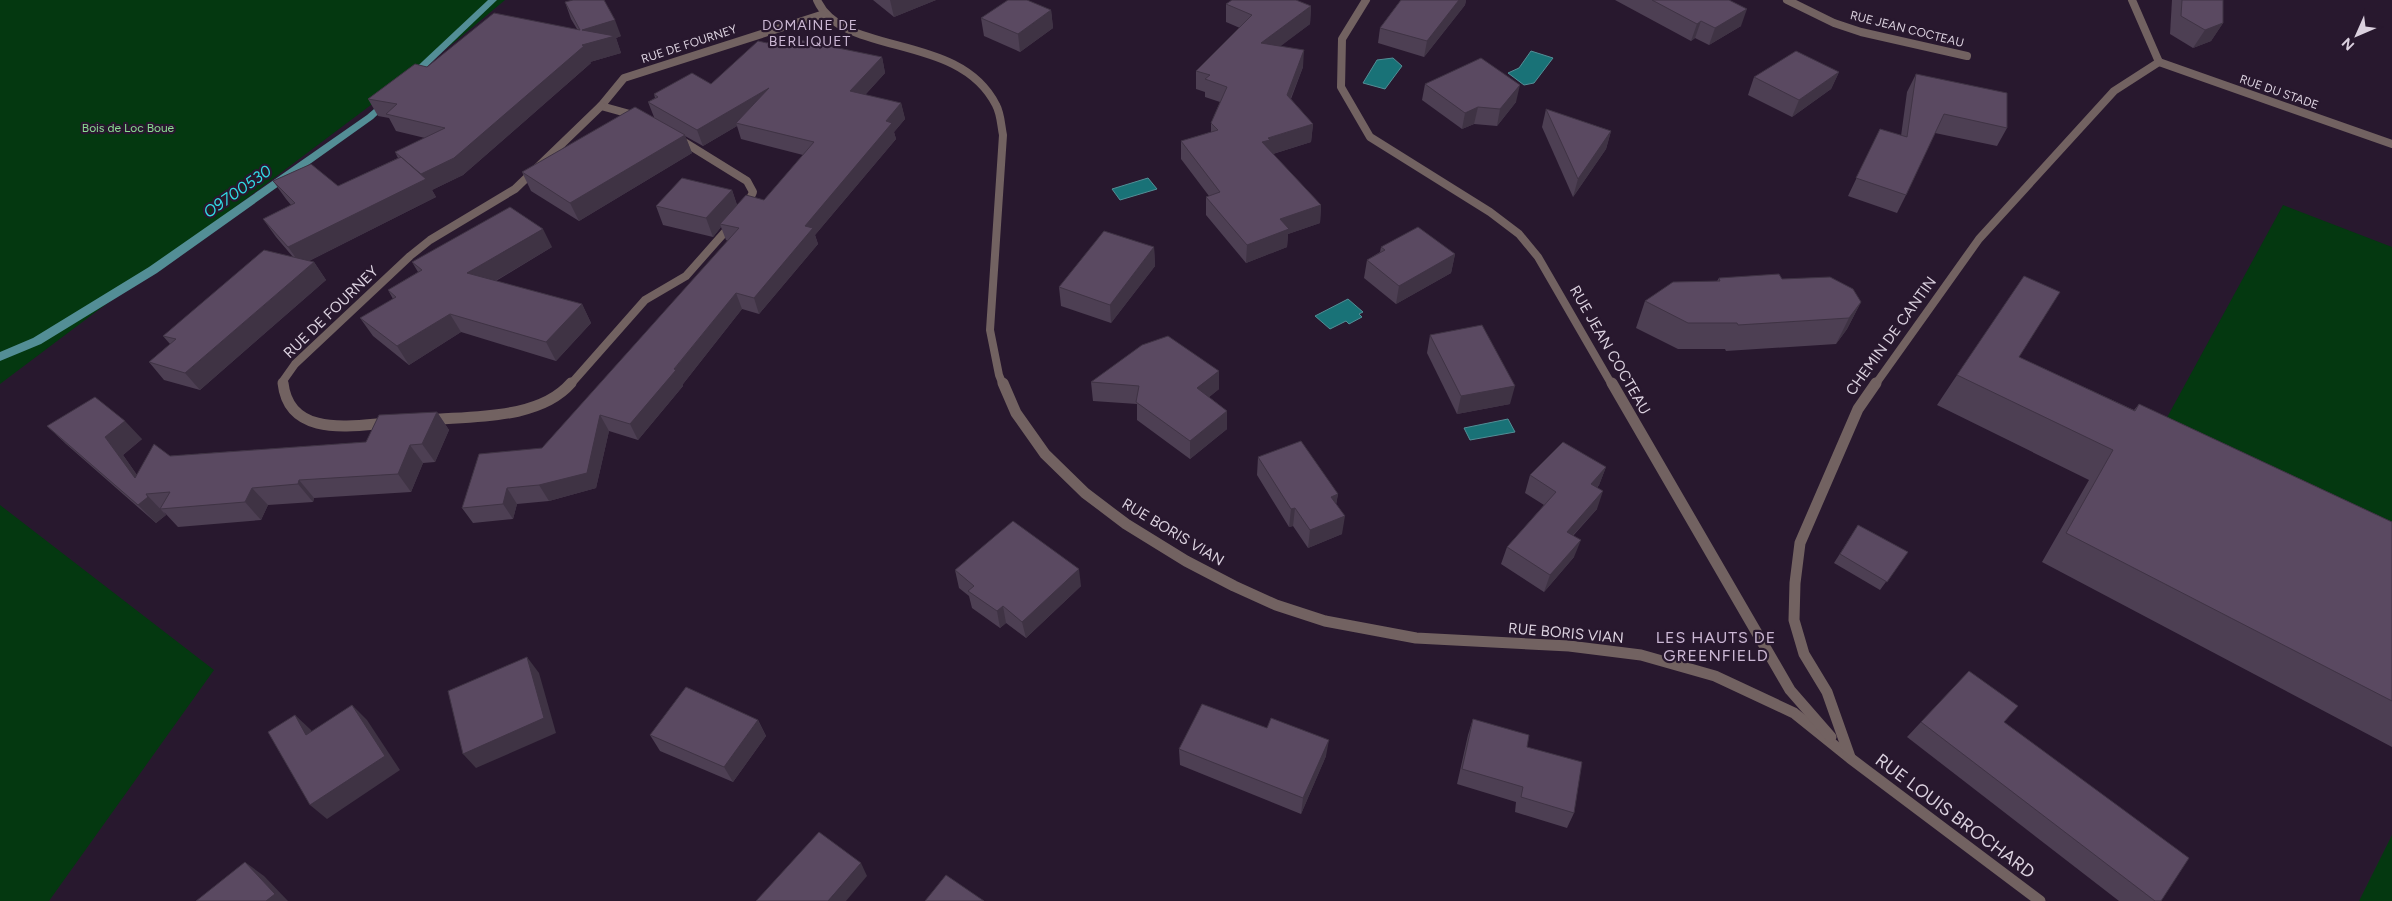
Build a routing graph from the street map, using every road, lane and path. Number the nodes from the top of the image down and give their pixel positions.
1 (817, 0) edge
2 (1366, 0) edge
3 (1787, 0) edge
4 (2132, 0) edge
5 (824, 14) junction
6 (1968, 56) dead end
7 (2159, 62) junction
8 (601, 106) junction
9 (649, 122) edge
10 (664, 131) edge
11 (2392, 144) edge
12 (413, 421) edge
13 (394, 422) edge
14 (1850, 758) junction
15 (2040, 901) edge

1 - 5 street
2 - 14 street, RUE JEAN COCTEAU
3 - 6 street, RUE JEAN COCTEAU
4 - 7 street
5 - 8 street, RUE DE FOURNEY
5 - 14 street, RUE BORIS VIAN
7 - 11 street, RUE DU STADE
7 - 14 street, CHEMIN DE CANTIN
8 - 9 street
8 - 13 street, RUE DE FOURNEY
10 - 12 street
14 - 15 street, RUE LOUIS BROCHARD

